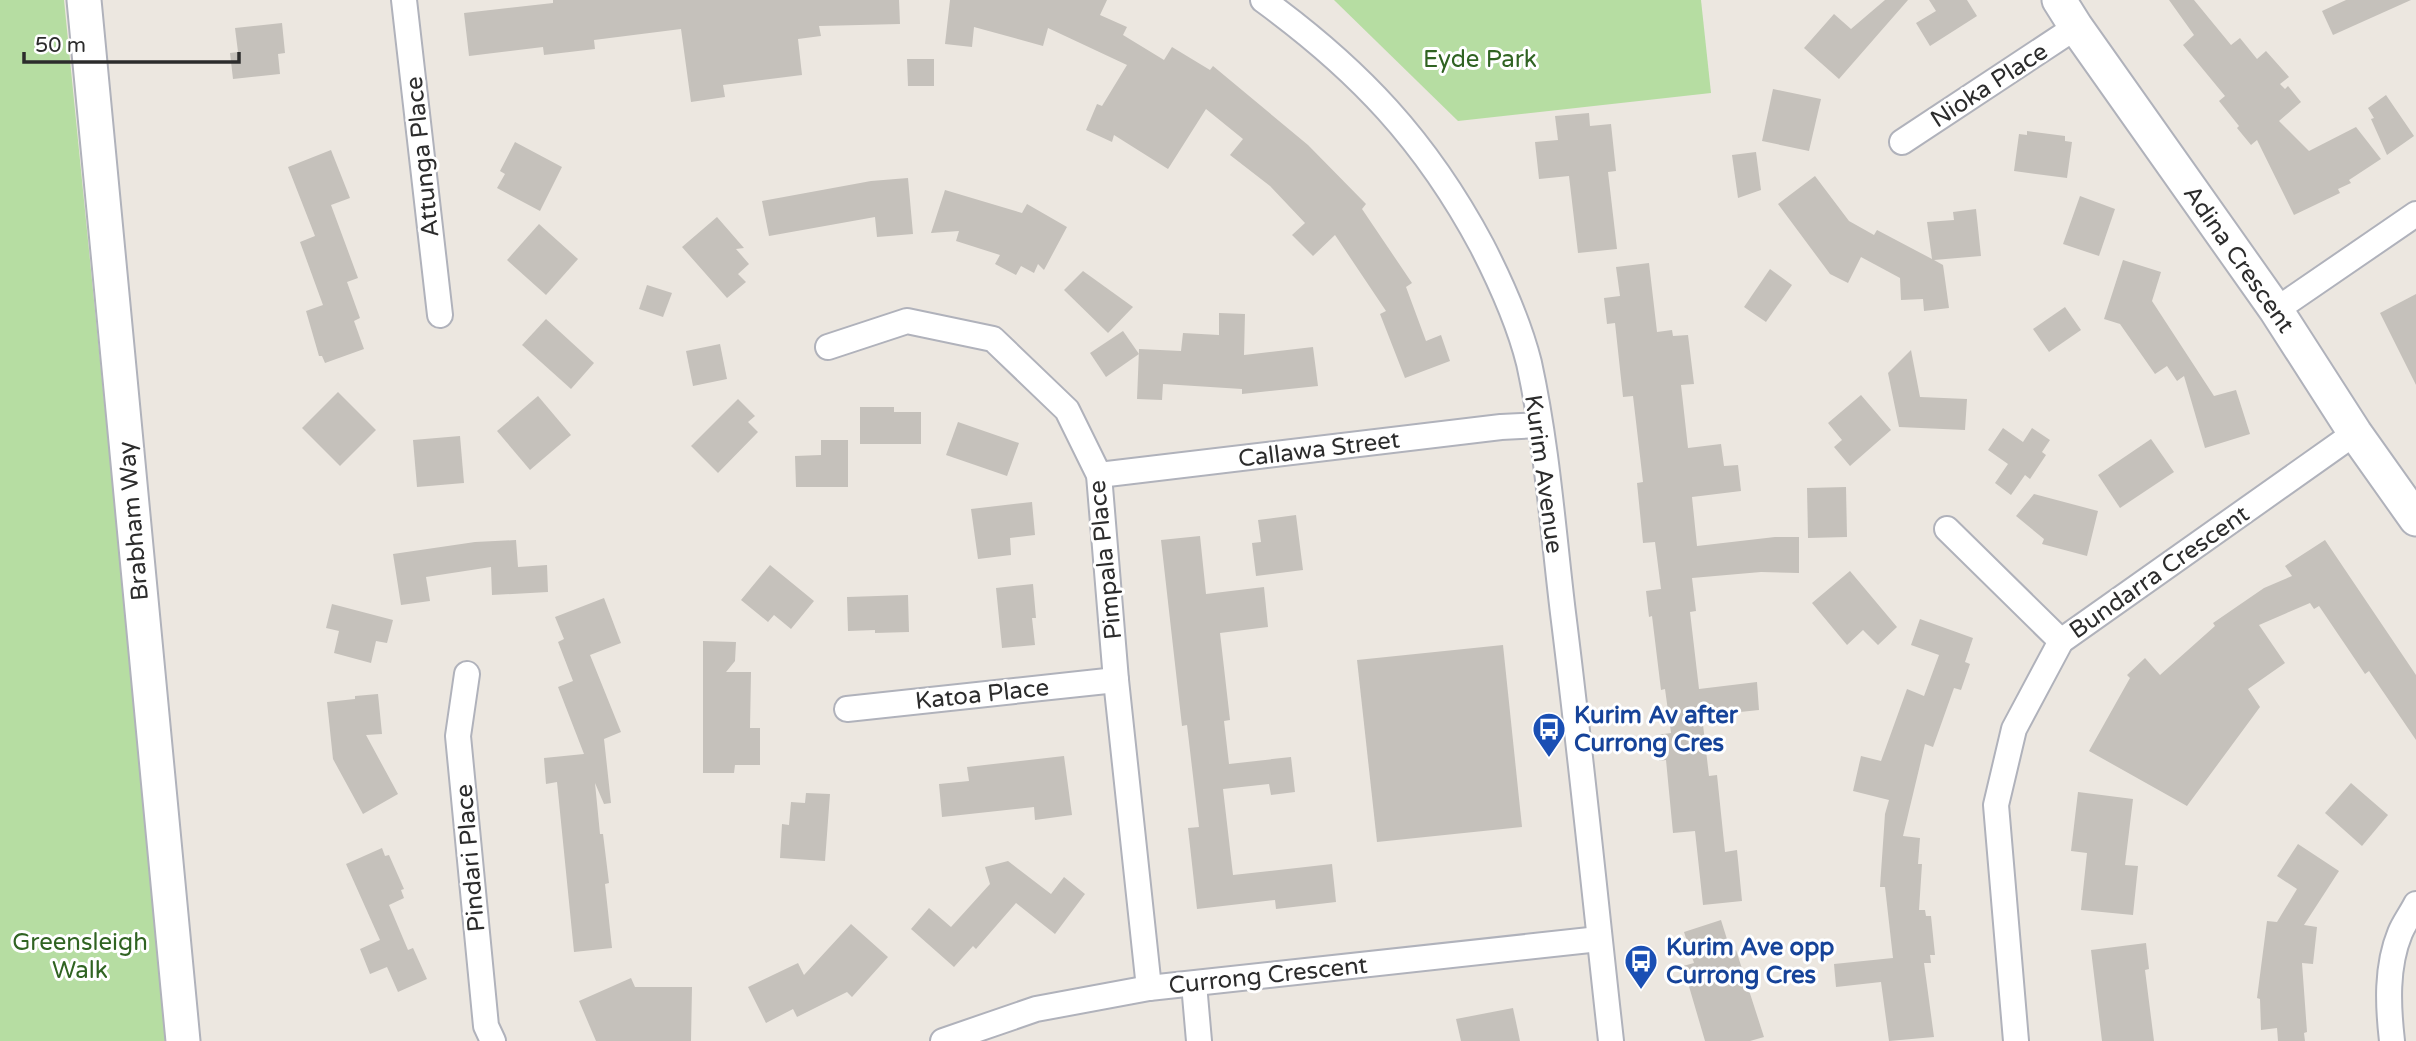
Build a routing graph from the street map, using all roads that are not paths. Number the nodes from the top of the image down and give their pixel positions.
1 (84, 0) edge
2 (404, 0) edge
3 (1263, 0) edge
4 (2067, 14) edge
5 (1902, 142) dead end
6 (2416, 214) edge
7 (2276, 310) junction
8 (440, 315) dead end
9 (828, 347) dead end
10 (1539, 425) junction
11 (2356, 433) junction
12 (1099, 475) junction
13 (2416, 519) edge
14 (1947, 529) dead end
15 (2061, 641) junction
16 (467, 674) dead end
17 (1116, 680) junction
18 (847, 709) dead end
19 (2416, 904) edge
20 (1600, 939) junction
21 (1194, 984) junction
22 (1149, 988) junction
23 (183, 1041) edge
24 (494, 1041) edge
25 (943, 1041) edge
26 (1199, 1041) edge
27 (1611, 1041) edge
28 (2016, 1041) edge
29 (2392, 1041) edge

1 - 23 main road, Brabham Way
2 - 8 street, Attunga Place
3 - 10 street, Kurim Avenue
4 - 5 street, Nioka Place
4 - 7 main road, Adina Crescent
6 - 7 street
7 - 11 main road, Adina Crescent
9 - 12 street, Pimpala Place
10 - 12 street, Callawa Street
10 - 20 street, Kurim Avenue
11 - 13 main road, Adina Crescent
11 - 15 street, Bundarra Crescent
12 - 17 street, Pimpala Place
14 - 15 street
15 - 28 street, Bundarra Crescent
16 - 24 street, Pindari Place
17 - 18 street, Katoa Place
17 - 22 street, Pimpala Place
19 - 29 street
20 - 21 street, Currong Crescent
20 - 27 street, Kurim Avenue
21 - 22 street, Currong Crescent
21 - 26 street
22 - 25 street, Currong Crescent

